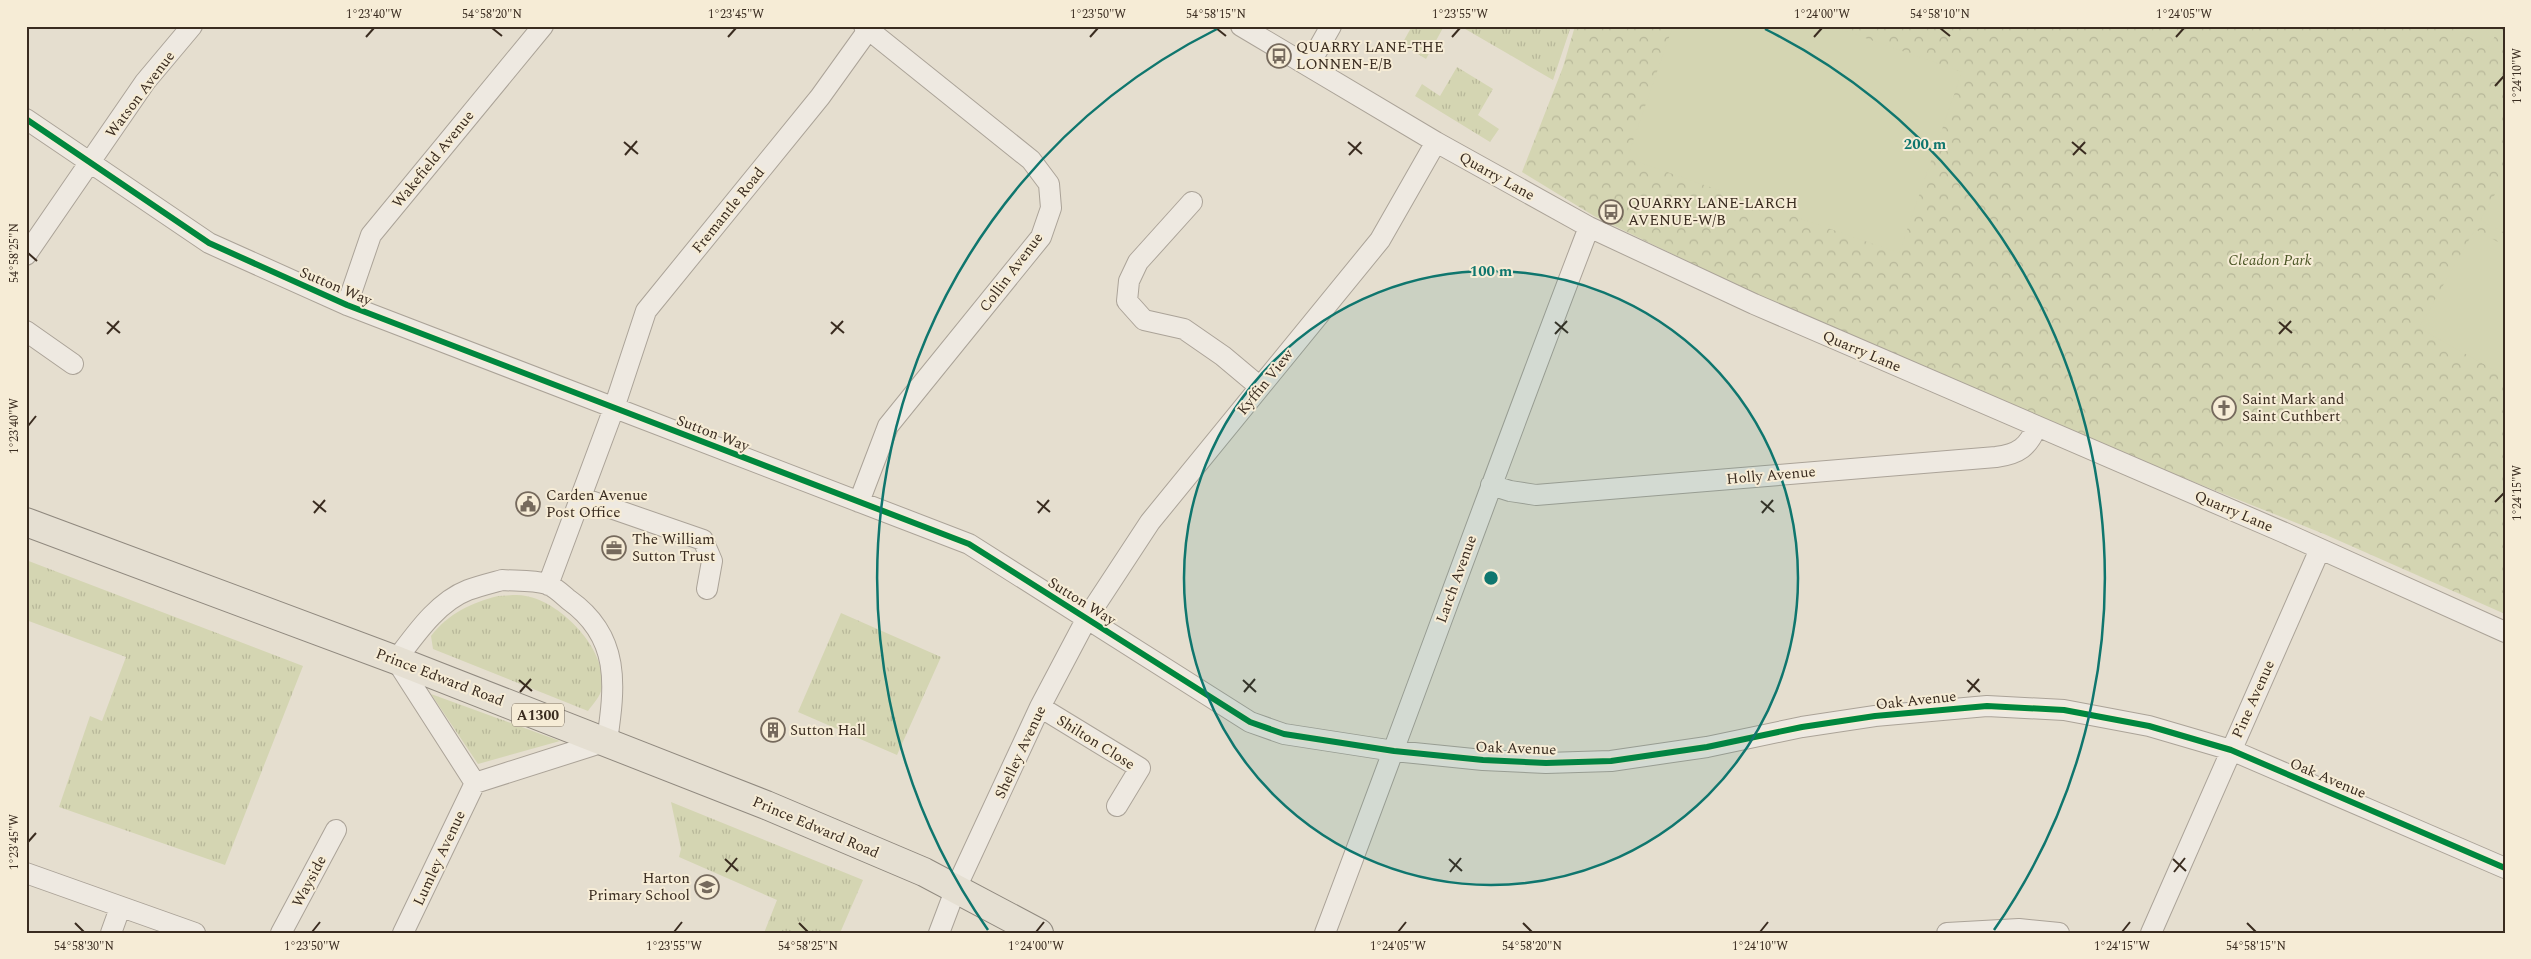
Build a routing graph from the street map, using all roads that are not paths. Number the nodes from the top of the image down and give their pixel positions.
1 (192, 26) edge
2 (543, 26) edge
3 (1241, 26) edge
4 (1331, 26) edge
5 (868, 27) edge
6 (1309, 65) junction
7 (26, 120) edge
8 (1436, 142) junction
9 (89, 163) junction
10 (1192, 202) dead end
11 (1589, 227) junction
12 (26, 256) edge
13 (347, 305) junction
14 (26, 331) edge
15 (73, 364) dead end
16 (1260, 387) junction
17 (614, 408) junction
18 (2037, 426) junction
19 (1491, 485) junction
20 (582, 498) junction
21 (859, 502) junction
22 (26, 522) edge
23 (2320, 549) junction
24 (548, 584) junction
25 (707, 588) dead end
26 (1087, 618) junction
27 (2505, 632) edge
28 (396, 660) junction
29 (1040, 707) junction
30 (607, 741) junction
31 (2231, 750) junction
32 (1394, 751) junction
33 (475, 783) junction
34 (1117, 806) dead end
35 (336, 830) dead end
36 (2505, 868) edge
37 (26, 873) edge
38 (956, 888) junction
39 (120, 908) junction
40 (111, 933) edge
41 (195, 933) edge
42 (281, 933) edge
43 (403, 933) edge
44 (939, 933) edge
45 (1039, 933) edge
46 (1325, 933) edge
47 (1947, 933) edge
48 (2059, 933) edge
49 (2151, 933) edge

1 - 9 street, Watson Avenue
2 - 13 street, Wakefield Avenue
3 - 6 street, Quarry Lane
4 - 6 street
5 - 17 street, Fremantle Road
5 - 21 street, Collin Avenue
6 - 8 street, Quarry Lane
7 - 9 street, Sutton Way
8 - 11 street, Quarry Lane
8 - 16 street, Kyffin View
9 - 12 street, Watson Avenue
9 - 13 street, Sutton Way
10 - 16 street
11 - 18 street, Quarry Lane
11 - 19 street, Larch Avenue
13 - 17 street, Sutton Way
14 - 15 street
16 - 26 street, Kyffin View
17 - 20 street, Fremantle Road
17 - 21 street, Sutton Way
18 - 19 street, Holly Avenue
18 - 23 street, Quarry Lane
19 - 32 street, Larch Avenue
20 - 24 street, Fremantle Road
20 - 25 street
21 - 26 street, Sutton Way
22 - 28 main road, Prince Edward Road / A1300
23 - 27 street, Quarry Lane
23 - 31 street, Pine Avenue
24 - 28 street
24 - 30 street
26 - 29 street, Shelley Avenue
26 - 32 street, Sutton Way
28 - 30 main road, Prince Edward Road / A1300
28 - 33 street
29 - 34 street, Shilton Close
29 - 38 street, Shelley Avenue
30 - 33 street
30 - 38 main road, Prince Edward Road / A1300
31 - 32 street, Oak Avenue
31 - 36 street, Oak Avenue
31 - 49 street, Pine Avenue
32 - 46 street, Larch Avenue
33 - 43 street, Lumley Avenue
35 - 42 street, Wayside
37 - 39 street
38 - 44 street, Shelley Avenue
38 - 45 main road, Prince Edward Road / A1300
39 - 40 street
39 - 41 street
47 - 48 street

